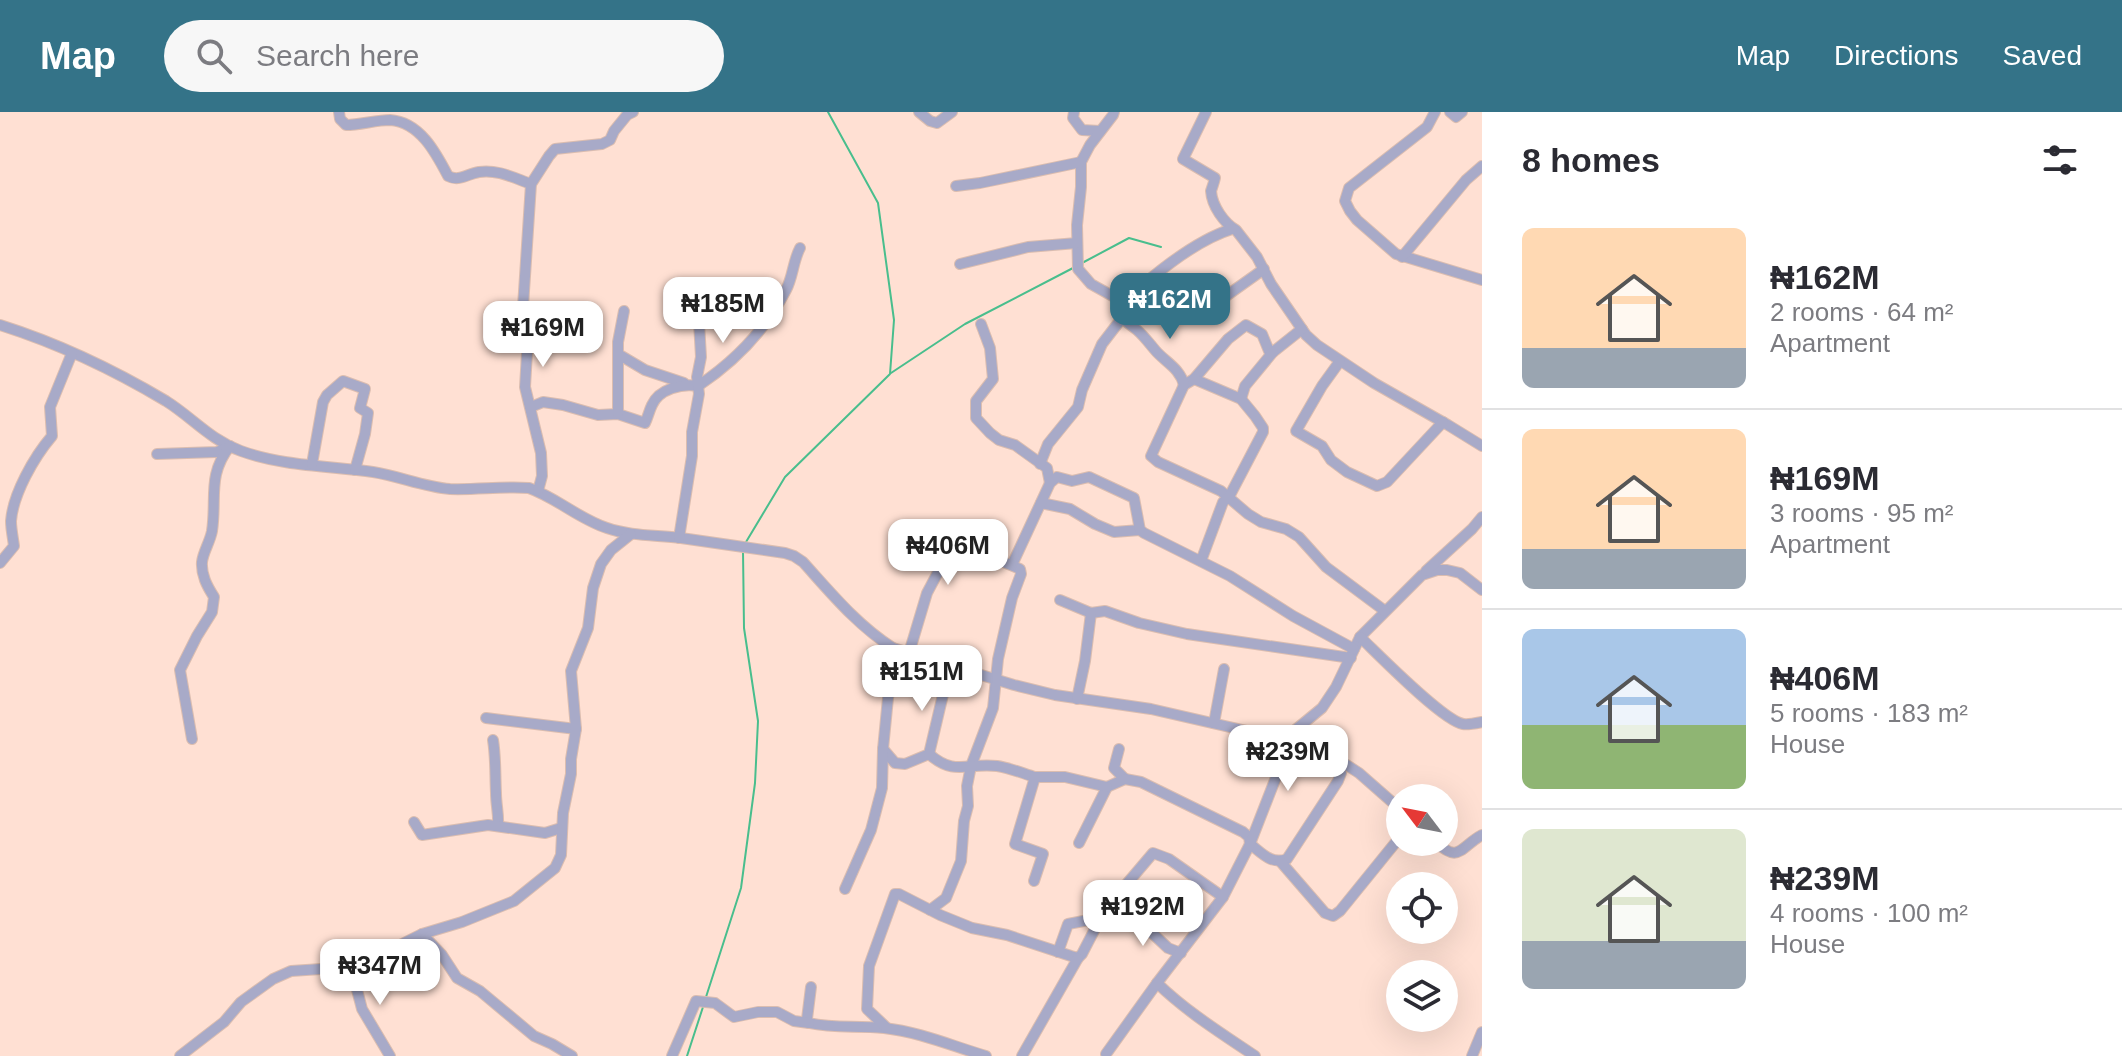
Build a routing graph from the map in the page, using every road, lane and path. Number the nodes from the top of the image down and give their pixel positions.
1 (339, 112) edge
2 (633, 112) edge
3 (919, 112) edge
4 (952, 112) edge
5 (1074, 112) edge
6 (1114, 112) edge
7 (1206, 112) edge
8 (1435, 112) edge
9 (1450, 112) edge
10 (1462, 112) edge
11 (1100, 131) junction
12 (1081, 162) junction
13 (1482, 166) edge
14 (531, 184) junction
15 (956, 186) dead end
16 (1232, 229) junction
17 (1077, 243) junction
18 (800, 248) dead end
19 (1402, 257) junction
20 (960, 264) dead end
21 (1264, 269) junction
22 (1482, 280) edge
23 (697, 287) dead end
24 (1125, 303) junction
25 (1195, 304) dead end
26 (624, 311) dead end
27 (1122, 318) junction
28 (981, 324) dead end
29 (0, 325) edge
30 (578, 326) dead end
31 (1302, 329) junction
32 (528, 336) junction
33 (1273, 352) junction
34 (72, 353) junction
35 (618, 354) junction
36 (1340, 361) junction
37 (1189, 382) junction
38 (694, 386) junction
39 (1241, 399) junction
40 (531, 407) junction
41 (618, 414) junction
42 (1443, 422) junction
43 (230, 446) junction
44 (1482, 446) edge
45 (157, 454) dead end
46 (312, 464) junction
47 (1040, 464) junction
48 (355, 470) junction
49 (1050, 483) junction
50 (538, 491) junction
51 (1229, 497) junction
52 (1041, 503) junction
53 (1482, 517) edge
54 (1140, 530) junction
55 (631, 534) junction
56 (679, 538) junction
57 (1450, 549) junction
58 (1201, 561) junction
59 (0, 563) edge
60 (1012, 565) junction
61 (1460, 573) junction
62 (1422, 575) junction
63 (1482, 590) edge
64 (1060, 600) dead end
65 (1385, 611) junction
66 (1091, 613) junction
67 (1360, 637) junction
68 (893, 648) junction
69 (909, 653) junction
70 (1353, 653) junction
71 (950, 665) junction
72 (1224, 669) dead end
73 (996, 678) junction
74 (1077, 699) junction
75 (486, 718) dead end
76 (1482, 722) edge
77 (1214, 723) junction
78 (576, 729) junction
79 (1294, 731) junction
80 (192, 739) dead end
81 (493, 740) dead end
82 (883, 749) junction
83 (1119, 749) dead end
84 (929, 754) junction
85 (1336, 758) junction
86 (971, 766) junction
87 (1035, 777) junction
88 (1125, 779) junction
89 (1107, 787) junction
90 (1386, 797) edge
91 (414, 822) dead end
92 (498, 826) junction
93 (561, 828) junction
94 (1482, 835) edge
95 (1079, 843) dead end
96 (1250, 844) junction
97 (1458, 852) edge
98 (1386, 854) edge
99 (1280, 861) junction
100 (1034, 881) dead end
101 (845, 889) dead end
102 (1223, 897) junction
103 (930, 910) junction
104 (1104, 917) junction
105 (422, 934) junction
106 (1058, 952) junction
107 (1181, 953) junction
108 (1078, 958) junction
109 (351, 967) junction
110 (1157, 983) junction
111 (811, 987) dead end
112 (809, 1023) junction
113 (887, 1028) junction
114 (1482, 1032) edge
115 (1108, 1055) edge
116 (180, 1056) edge
117 (390, 1056) edge
118 (572, 1056) edge
119 (672, 1056) edge
120 (986, 1056) edge
121 (1022, 1056) edge
122 (1255, 1056) edge
123 (1472, 1056) edge

1 - 14 street
2 - 14 street
3 - 4 street
5 - 11 street
6 - 11 street
7 - 16 street
8 - 19 street
9 - 10 street
11 - 12 street
12 - 15 street
12 - 17 street
13 - 19 street
14 - 32 street
16 - 21 street
16 - 24 street
17 - 20 street
17 - 24 street
18 - 38 street
19 - 22 street
21 - 25 street
21 - 31 street
23 - 38 street
24 - 27 street
26 - 35 street
27 - 37 street
27 - 47 street
28 - 47 street
29 - 34 street
30 - 32 street
31 - 33 street
31 - 36 street
32 - 40 street
33 - 37 street
33 - 39 street
34 - 43 street
34 - 59 street
35 - 38 street
35 - 41 street
36 - 42 street
36 - 42 street
37 - 39 street
37 - 51 street
38 - 41 street
38 - 56 street
39 - 51 street
40 - 41 street
40 - 50 street
42 - 44 street
43 - 45 street
43 - 46 street
43 - 80 street
46 - 48 street
46 - 48 street
47 - 49 street
48 - 50 street
49 - 52 street
49 - 54 street
50 - 55 street
51 - 58 street
51 - 65 street
52 - 54 street
52 - 60 street
53 - 57 street
54 - 58 street
55 - 56 street
55 - 78 street
56 - 68 street
57 - 61 street
57 - 62 street
58 - 70 street
60 - 69 street
60 - 73 street
61 - 62 street
61 - 63 street
62 - 65 street
64 - 66 street
65 - 67 street
66 - 70 street
66 - 74 street
67 - 70 street
67 - 76 street
68 - 69 street
68 - 82 street
69 - 71 street
70 - 79 street
71 - 73 street
71 - 84 street
72 - 77 street
73 - 74 street
73 - 86 street
74 - 77 street
75 - 78 street
77 - 79 street
78 - 93 street
79 - 85 street
79 - 96 street
81 - 92 street
82 - 84 street
82 - 101 street
83 - 88 street
84 - 86 street
85 - 90 street
85 - 99 street
86 - 87 street
86 - 103 street
87 - 89 street
87 - 100 street
88 - 89 street
88 - 96 street
89 - 95 street
91 - 92 street
92 - 93 street
93 - 105 street
94 - 97 street
96 - 99 street
96 - 102 street
98 - 99 street
102 - 104 street
102 - 107 street
103 - 106 street
103 - 113 street
104 - 106 street
104 - 107 street
104 - 108 street
105 - 109 street
105 - 118 street
106 - 108 street
107 - 110 street
108 - 121 street
109 - 116 street
109 - 117 street
110 - 115 street
110 - 122 street
111 - 112 street
112 - 113 street
112 - 119 street
113 - 120 street
114 - 123 street

